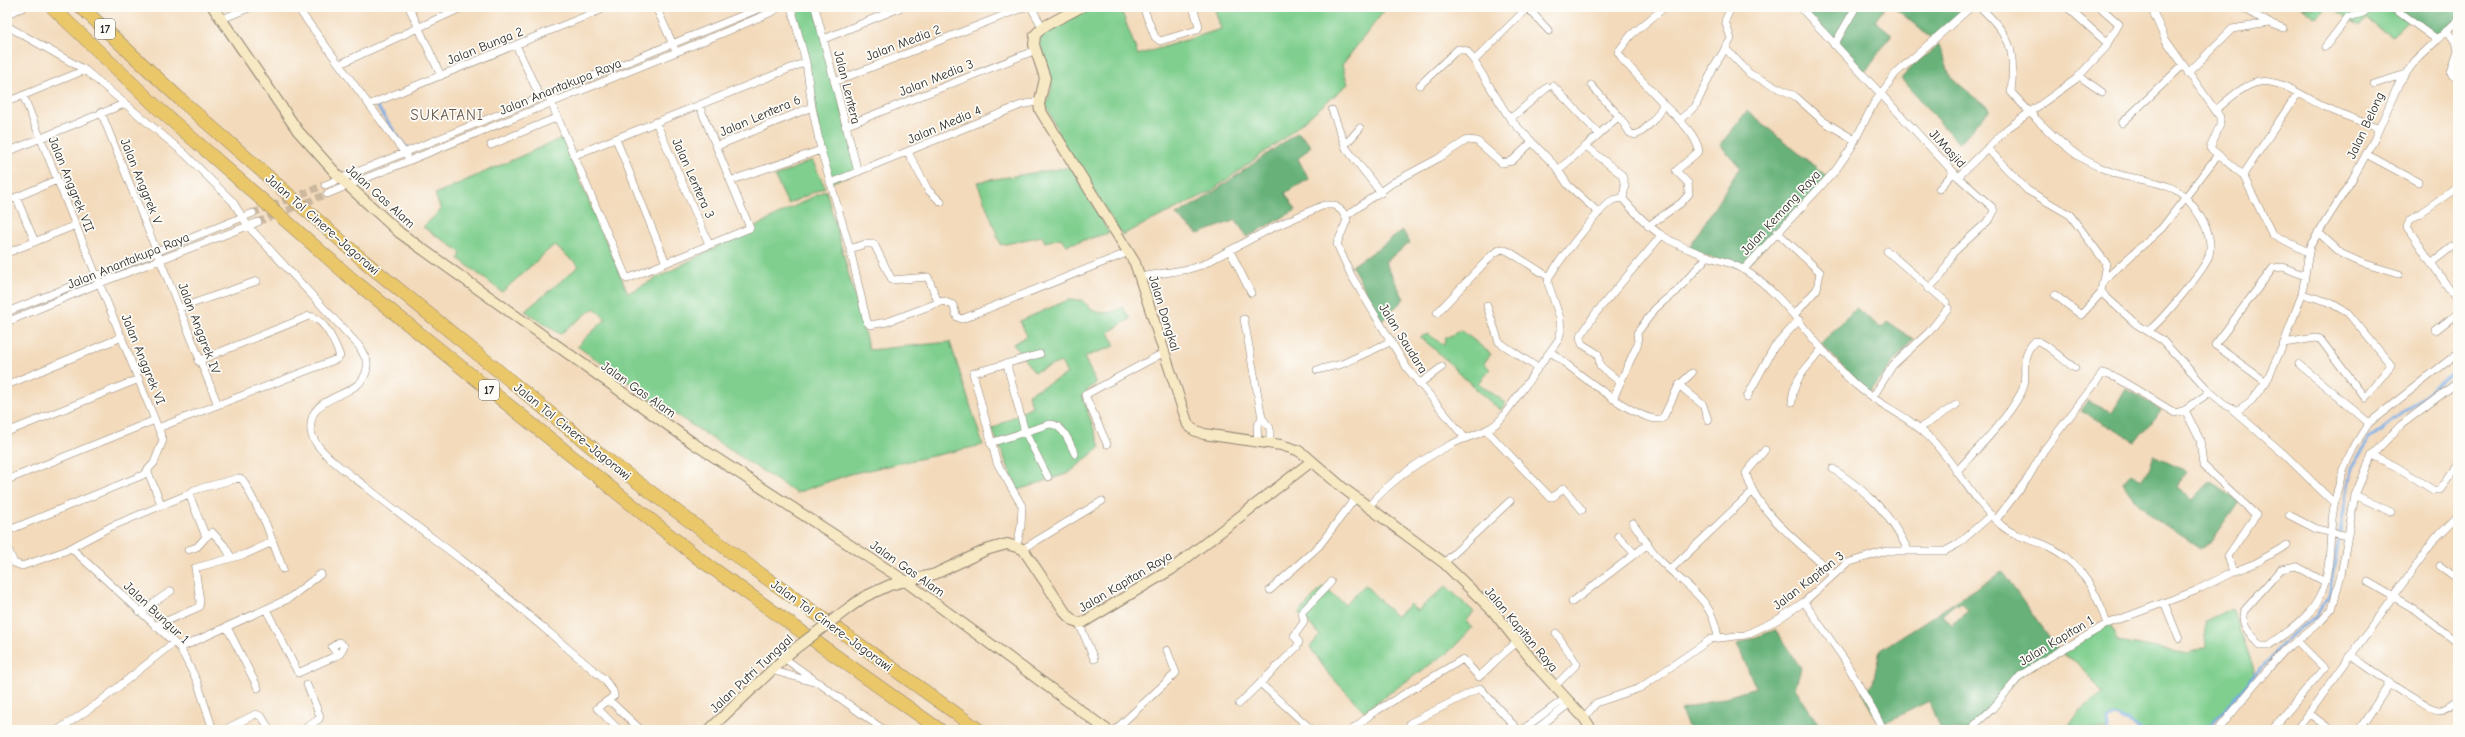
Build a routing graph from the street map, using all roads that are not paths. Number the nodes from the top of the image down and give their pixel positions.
1 (24, 7) edge
2 (51, 7) edge
3 (82, 7) edge
4 (94, 7) edge
5 (213, 7) edge
6 (251, 7) edge
7 (297, 7) edge
8 (409, 7) edge
9 (463, 7) edge
10 (608, 7) edge
11 (656, 7) edge
12 (763, 7) edge
13 (779, 7) edge
14 (791, 7) edge
15 (815, 7) edge
16 (902, 7) edge
17 (1025, 7) edge
18 (1031, 7) edge
19 (1081, 7) edge
20 (1143, 7) edge
21 (1193, 7) edge
22 (1528, 7) edge
23 (1731, 7) edge
24 (1800, 7) edge
25 (1856, 7) edge
26 (1971, 7) edge
27 (1980, 7) edge
28 (2067, 7) edge
29 (2100, 7) edge
30 (2150, 7) edge
31 (2242, 7) edge
32 (2370, 7) edge
33 (2392, 7) edge
34 (600, 8) edge
35 (1663, 8) edge
36 (7, 14) edge
37 (222, 20) junction
38 (2458, 20) edge
39 (1040, 23) dead end
40 (2269, 23) junction
41 (7, 26) edge
42 (418, 26) junction
43 (2283, 28) dead end
44 (706, 30) junction
45 (1549, 31) dead end
46 (2446, 31) junction
47 (709, 38) junction
48 (824, 39) junction
49 (2437, 40) junction
50 (672, 44) junction
51 (2107, 44) junction
52 (516, 45) junction
53 (1834, 45) junction
54 (2324, 47) dead end
55 (1725, 48) junction
56 (2458, 49) edge
57 (129, 50) junction
58 (1036, 50) junction
59 (676, 51) junction
60 (1474, 61) junction
61 (806, 62) junction
62 (340, 64) junction
63 (2183, 65) junction
64 (85, 70) junction
65 (2188, 73) junction
66 (594, 75) junction
67 (2403, 75) junction
68 (442, 76) junction
69 (2079, 76) junction
70 (2458, 79) edge
71 (834, 82) junction
72 (598, 84) junction
73 (2374, 84) dead end
74 (1420, 85) dead end
75 (1591, 85) dead end
76 (2102, 92) dead end
77 (1881, 93) junction
78 (2298, 93) junction
79 (548, 94) junction
80 (23, 95) junction
81 (540, 97) junction
82 (1040, 101) junction
83 (7, 102) edge
84 (552, 103) junction
85 (124, 104) junction
86 (371, 104) junction
87 (1663, 104) junction
88 (699, 105) junction
89 (812, 107) junction
90 (1332, 110) dead end
91 (2216, 110) junction
92 (101, 112) junction
93 (2030, 113) junction
94 (1619, 116) junction
95 (558, 118) junction
96 (1510, 119) junction
97 (1679, 120) junction
98 (656, 122) junction
99 (2122, 123) dead end
100 (845, 126) junction
101 (1360, 128) dead end
102 (2379, 129) junction
103 (1599, 134) junction
104 (40, 138) junction
105 (616, 139) junction
106 (1856, 140) junction
107 (1531, 142) junction
108 (491, 145) dead end
109 (1345, 145) junction
110 (718, 146) junction
111 (1586, 146) junction
112 (1987, 148) junction
113 (821, 150) junction
114 (7, 152) edge
115 (404, 152) junction
116 (908, 152) junction
117 (2366, 154) junction
118 (575, 155) junction
119 (2217, 156) junction
120 (409, 160) junction
121 (1558, 170) junction
122 (858, 172) junction
123 (1956, 175) junction
124 (2243, 175) junction
125 (57, 180) junction
126 (732, 180) junction
127 (345, 182) junction
128 (2418, 182) dead end
129 (830, 183) junction
130 (325, 185) tunnel mouth
131 (2458, 187) edge
132 (1940, 189) dead end
133 (1381, 192) junction
134 (327, 194) tunnel mouth
135 (16, 197) junction
136 (2187, 197) junction
137 (1624, 199) junction
138 (7, 201) edge
139 (941, 202) dead end
140 (253, 213) tunnel mouth
141 (1599, 213) junction
142 (243, 216) junction
143 (1346, 216) junction
144 (258, 222) tunnel mouth
145 (76, 225) junction
146 (248, 226) junction
147 (1648, 226) junction
148 (1776, 232) junction
149 (2318, 232) junction
150 (1661, 236) junction
151 (35, 242) junction
152 (2458, 242) edge
153 (709, 244) junction
154 (850, 249) junction
155 (157, 250) junction
156 (1230, 251) junction
157 (1887, 251) dead end
158 (1129, 252) junction
159 (2308, 252) junction
160 (7, 253) edge
161 (1708, 256) junction
162 (160, 259) junction
163 (666, 263) junction
164 (2431, 263) junction
165 (1744, 269) junction
166 (96, 274) junction
167 (2399, 274) dead end
168 (2305, 276) junction
169 (1140, 277) junction
170 (1549, 277) junction
171 (2104, 280) junction
172 (257, 281) dead end
173 (100, 283) junction
174 (1928, 289) junction
175 (2102, 292) junction
176 (1251, 293) dead end
177 (2302, 294) junction
178 (2055, 295) dead end
179 (2457, 299) edge
180 (938, 302) junction
181 (1487, 306) dead end
182 (180, 308) junction
183 (7, 312) edge
184 (1437, 313) dead end
185 (2458, 313) edge
186 (1797, 317) junction
187 (1244, 319) dead end
188 (7, 322) edge
189 (2149, 330) junction
190 (2436, 330) dead end
191 (122, 337) junction
192 (1392, 341) junction
193 (2284, 343) junction
194 (1822, 349) junction
195 (1551, 352) junction
196 (1163, 353) junction
197 (2458, 353) edge
198 (1040, 354) dead end
199 (198, 361) junction
200 (2299, 364) dead end
201 (1007, 365) junction
202 (1442, 366) dead end
203 (1538, 368) junction
204 (2074, 368) dead end
205 (1318, 370) dead end
206 (1692, 373) dead end
207 (139, 379) junction
208 (1620, 382) junction
209 (2266, 382) junction
210 (2458, 382) edge
211 (1419, 384) junction
212 (7, 385) edge
213 (1679, 385) junction
214 (2210, 392) junction
215 (1747, 397) dead end
216 (1873, 397) junction
217 (1613, 399) junction
218 (1792, 402) dead end
219 (1956, 405) dead end
220 (218, 406) junction
221 (2232, 409) junction
222 (2185, 410) junction
223 (1262, 418) junction
224 (155, 420) junction
225 (1708, 420) dead end
226 (2369, 423) junction
227 (158, 428) junction
228 (1920, 428) junction
229 (1486, 430) junction
230 (7, 432) edge
231 (1025, 432) junction
232 (1465, 438) junction
233 (1258, 442) junction
234 (990, 443) junction
235 (1270, 443) junction
236 (1107, 444) dead end
237 (1765, 450) dead end
238 (1075, 454) dead end
239 (2372, 455) junction
240 (1312, 461) junction
241 (2458, 465) edge
242 (1833, 469) dead end
243 (148, 472) junction
244 (1956, 472) junction
245 (1048, 477) dead end
246 (7, 480) edge
247 (1752, 492) junction
248 (189, 494) junction
249 (2355, 495) junction
250 (1356, 497) junction
251 (1102, 501) dead end
252 (1510, 501) dead end
253 (2334, 503) junction
254 (161, 504) junction
255 (1368, 506) junction
256 (1582, 510) dead end
257 (2391, 512) dead end
258 (2289, 515) dead end
259 (2458, 516) edge
260 (1994, 518) junction
261 (1632, 523) dead end
262 (7, 530) edge
263 (2340, 534) junction
264 (206, 536) junction
265 (1618, 536) dead end
266 (272, 542) junction
267 (1648, 544) junction
268 (7, 546) edge
269 (2287, 546) dead end
270 (71, 548) junction
271 (1020, 548) junction
272 (188, 550) dead end
273 (1908, 550) junction
274 (1635, 554) junction
275 (231, 557) junction
276 (1444, 563) junction
277 (2440, 566) dead end
278 (283, 568) dead end
279 (1671, 569) junction
280 (2233, 572) junction
281 (321, 574) dead end
282 (1833, 574) junction
283 (2458, 579) edge
284 (905, 581) junction
285 (1331, 582) dead end
286 (2325, 582) junction
287 (2368, 582) dead end
288 (1270, 590) dead end
289 (171, 591) dead end
290 (2394, 597) junction
291 (1572, 602) dead end
292 (1804, 602) junction
293 (2164, 602) junction
294 (266, 609) junction
295 (140, 612) junction
296 (1079, 623) junction
297 (2107, 624) junction
298 (155, 626) junction
299 (227, 627) junction
300 (1556, 633) dead end
301 (1718, 637) junction
302 (2179, 639) dead end
303 (2297, 641) junction
304 (1518, 642) junction
305 (173, 643) junction
306 (2458, 643) edge
307 (180, 648) junction
308 (1167, 650) dead end
309 (337, 654) dead end
310 (2352, 656) junction
311 (784, 658) junction
312 (1094, 659) dead end
313 (771, 670) junction
314 (819, 683) junction
315 (1260, 683) junction
316 (2390, 683) junction
317 (307, 685) dead end
318 (1554, 687) junction
319 (258, 688) dead end
320 (609, 700) junction
321 (2458, 700) edge
322 (1567, 701) junction
323 (1239, 704) dead end
324 (2310, 714) junction
325 (1584, 718) junction
326 (1410, 723) dead end
327 (1516, 728) edge
328 (2219, 729) edge
329 (58, 730) edge
330 (213, 730) edge
331 (224, 730) edge
332 (270, 730) edge
333 (303, 730) edge
334 (619, 730) edge
335 (641, 730) edge
336 (709, 730) edge
337 (884, 730) edge
338 (940, 730) edge
339 (979, 730) edge
340 (1107, 730) edge
341 (1115, 730) edge
342 (1312, 730) edge
343 (1352, 730) edge
344 (1505, 730) edge
345 (1522, 730) edge
346 (1535, 730) edge
347 (1592, 730) edge
348 (1884, 730) edge
349 (1969, 730) edge
350 (2272, 730) edge
351 (2297, 730) edge
352 (2331, 730) edge
353 (2360, 730) edge

1 - 36 street
2 - 338 highway, Jalan Tol Cinere–Jagorawi / 17
3 - 57 highway, Jalan Tol Cinere–Jagorawi / 17
4 - 57 highway
5 - 37 street, Jalan Gas Alam
6 - 37 street
7 - 62 street
8 - 42 street
9 - 42 street
10 - 34 street, Jalan Bunga 2
11 - 50 street
12 - 44 street, Jalan Anantakupa Raya
13 - 47 street, Jalan Anantakupa Raya
14 - 61 street
15 - 48 street, Jalan Lentera
16 - 48 street
17 - 71 street, Jalan Media 2
18 - 39 street
19 - 58 street
20 - 21 street
22 - 45 street
22 - 60 street
23 - 55 street
24 - 53 street, Jl.Masjid
25 - 53 street
26 - 77 street, Jalan Kemang Raya
27 - 93 street
28 - 51 street
29 - 51 street
30 - 63 street
31 - 40 street
32 - 54 street
33 - 49 street
34 - 52 street, Jalan Bunga 2
35 - 87 street
37 - 127 street, Jalan Gas Alam
38 - 46 street, Jalan Belong
40 - 43 street
40 - 65 street
41 - 64 street
42 - 62 street
42 - 68 street
44 - 47 street
44 - 50 street, Jalan Anantakupa Raya
46 - 49 street, Jalan Belong
46 - 56 street
47 - 59 street, Jalan Anantakupa Raya
48 - 71 street, Jalan Lentera
49 - 67 street, Jalan Belong
50 - 59 street
50 - 66 street, Jalan Anantakupa Raya
51 - 69 street
52 - 68 street, Jalan Bunga 2
52 - 81 street
53 - 77 street, Jl.Masjid
55 - 97 street
55 - 106 street
56 - 70 street
57 - 339 highway, Jalan Tol Cinere–Jagorawi / 17
58 - 82 street
58 - 100 street, Jalan Media 3
59 - 72 street, Jalan Anantakupa Raya
60 - 74 street
60 - 96 street
61 - 88 street
61 - 89 street
62 - 86 street
63 - 65 street
63 - 99 street
64 - 80 street
64 - 85 street
65 - 91 street
66 - 72 street
66 - 79 street, Jalan Anantakupa Raya
67 - 73 street
67 - 102 street, Jalan Belong
68 - 86 street, Jalan Bunga 2
69 - 76 street
69 - 93 street
71 - 100 street, Jalan Lentera
72 - 84 street, Jalan Anantakupa Raya
75 - 94 street
77 - 106 street, Jalan Kemang Raya
77 - 123 street, Jl.Masjid
78 - 91 street
78 - 102 street
78 - 124 street
79 - 81 street, Jalan Anantakupa Raya
79 - 84 street
80 - 83 street
80 - 104 street, Jalan Anggrek VII
81 - 115 street, Jalan Anantakupa Raya
82 - 116 street, Jalan Media 4
82 - 158 street, Jalan Dongkal
84 - 95 street
84 - 120 street, Jalan Anantakupa Raya
85 - 92 street
85 - 142 street
86 - 115 street
87 - 94 street
87 - 97 street
88 - 98 street
88 - 110 street
89 - 110 street, Jalan Lentera 6
89 - 113 street
90 - 109 street
91 - 119 street
92 - 104 street
92 - 155 street, Jalan Anggrek V
93 - 112 street
93 - 136 street
94 - 103 street
95 - 108 street
95 - 118 street
96 - 103 street
96 - 107 street
97 - 147 street
98 - 105 street
98 - 153 street, Jalan Lentera 3
100 - 122 street, Jalan Lentera
101 - 109 street
102 - 117 street, Jalan Belong
103 - 111 street
104 - 114 street
104 - 125 street, Jalan Anggrek VII
105 - 118 street
105 - 163 street
106 - 148 street, Jalan Kemang Raya
107 - 121 street
107 - 133 street
109 - 133 street
110 - 126 street
111 - 121 street
111 - 137 street
112 - 123 street
112 - 171 street
113 - 126 street
113 - 129 street
115 - 120 street
115 - 127 street, Jalan Anantakupa Raya
116 - 122 street, Jalan Media 4
116 - 139 street
117 - 128 street
117 - 149 street, Jalan Belong
118 - 163 street
119 - 124 street
119 - 136 street
120 - 127 street, Jalan Anantakupa Raya
121 - 141 street
122 - 129 street, Jalan Media 4
123 - 132 street
123 - 174 street, Jl.Masjid
124 - 159 street
125 - 135 street
125 - 145 street, Jalan Anggrek VII
126 - 153 street
127 - 130 street, Jalan Anantakupa Raya
127 - 134 street, Jalan Anantakupa Raya
127 - 284 street, Jalan Gas Alam
129 - 154 street
131 - 164 street
133 - 143 street
135 - 138 street
135 - 151 street
136 - 171 street
136 - 189 street
137 - 141 street
137 - 147 street, Jalan Kemang Raya
140 - 142 street, Jalan Anantakupa Raya
141 - 170 street
142 - 146 street
142 - 155 street, Jalan Anantakupa Raya
143 - 156 street
143 - 192 street, Jalan Saudara
144 - 146 street, Jalan Anantakupa Raya
145 - 151 street
145 - 166 street, Jalan Anggrek VII
146 - 162 street, Jalan Anantakupa Raya
146 - 320 street
147 - 150 street, Jalan Kemang Raya
148 - 165 street, Jalan Kemang Raya
148 - 186 street
149 - 159 street, Jalan Belong
149 - 167 street
150 - 161 street, Jalan Kemang Raya
150 - 208 street
151 - 160 street
152 - 164 street
153 - 163 street
154 - 180 street
154 - 180 street
155 - 162 street, Jalan Anggrek V
155 - 166 street, Jalan Anantakupa Raya
156 - 169 street
156 - 176 street
157 - 174 street
158 - 169 street, Jalan Dongkal
158 - 180 street
159 - 168 street, Jalan Belong
161 - 165 street, Jalan Kemang Raya
161 - 208 street
162 - 173 street, Jalan Anantakupa Raya
162 - 182 street, Jalan Anggrek IV
164 - 179 street
165 - 186 street
166 - 173 street, Jalan Anggrek VII
166 - 183 street, Jalan Anantakupa Raya
168 - 177 street, Jalan Belong
168 - 209 street
169 - 196 street, Jalan Dongkal
170 - 184 street
170 - 195 street
171 - 175 street
172 - 182 street
173 - 188 street, Jalan Anantakupa Raya
173 - 191 street, Jalan Anggrek VI
174 - 216 street
175 - 178 street
175 - 189 street
177 - 193 street, Jalan Belong
177 - 193 street
181 - 203 street
182 - 199 street, Jalan Anggrek IV
185 - 190 street
186 - 194 street
186 - 215 street
187 - 223 street
189 - 214 street
191 - 207 street, Jalan Anggrek VI
191 - 212 street
192 - 205 street
192 - 211 street, Jalan Saudara
193 - 209 street, Jalan Belong
194 - 216 street
194 - 218 street
195 - 203 street
195 - 217 street
196 - 233 street, Jalan Dongkal
196 - 236 street
197 - 226 street
198 - 201 street
199 - 220 street, Jalan Anggrek IV
199 - 220 street
200 - 226 street
201 - 231 street
201 - 234 street
202 - 211 street
203 - 229 street
204 - 244 street
206 - 213 street
207 - 224 street, Jalan Anggrek VI
207 - 230 street
208 - 217 street
209 - 221 street, Jalan Belong
210 - 239 street
211 - 232 street, Jalan Saudara
213 - 217 street
213 - 225 street
214 - 221 street
214 - 222 street
216 - 228 street
219 - 228 street
220 - 227 street
221 - 253 street
222 - 260 street, Jalan Kapitan 3
222 - 280 street
223 - 233 street
223 - 235 street
224 - 227 street, Jalan Anggrek VI
224 - 246 street
226 - 253 street
227 - 243 street, Jalan Anggrek VI
228 - 244 street
229 - 232 street
229 - 256 street
231 - 234 street
231 - 238 street
231 - 245 street
232 - 255 street
233 - 235 street, Jalan Dongkal
234 - 271 street
235 - 240 street, Jalan Dongkal
237 - 247 street
239 - 241 street
239 - 249 street
240 - 250 street, Jalan Dongkal
240 - 296 street, Jalan Kapitan Raya
242 - 273 street
243 - 254 street
243 - 262 street
244 - 260 street
247 - 279 street
247 - 282 street
248 - 254 street
248 - 264 street
248 - 266 street
249 - 257 street
249 - 263 street
250 - 255 street, Jalan Kapitan Raya
250 - 288 street
251 - 271 street
252 - 276 street
253 - 263 street
254 - 270 street
255 - 276 street, Jalan Kapitan Raya
258 - 263 street
259 - 290 street
260 - 273 street, Jalan Kapitan 3
260 - 297 street
261 - 267 street
263 - 286 street
263 - 303 street
264 - 272 street
264 - 275 street
265 - 274 street
266 - 275 street
266 - 278 street
267 - 274 street
267 - 279 street
268 - 270 street
269 - 280 street, Jalan Kapitan 1
270 - 295 street, Jalan Bungur 1
271 - 284 street
271 - 296 street, Jalan Kapitan Raya
273 - 282 street, Jalan Kapitan 3
274 - 291 street
275 - 298 street
276 - 304 street, Jalan Kapitan Raya
277 - 283 street
279 - 301 street
280 - 293 street, Jalan Kapitan 1
281 - 294 street
282 - 292 street, Jalan Kapitan 3
284 - 311 street, Jalan Putri Tunggal, bridge
284 - 340 street, Jalan Gas Alam
285 - 315 street
286 - 286 street
287 - 290 street
289 - 295 street
290 - 306 street
290 - 310 street
292 - 301 street, Jalan Kapitan 3
292 - 348 street
293 - 297 street, Jalan Kapitan 1
293 - 302 street
294 - 299 street
294 - 309 street
295 - 298 street, Jalan Bungur 1
296 - 312 street
297 - 349 street, Jalan Kapitan 1
298 - 305 street, Jalan Bungur 1
299 - 307 street
299 - 319 street
300 - 318 street
301 - 325 street, Jalan Kapitan 3
303 - 328 street
303 - 350 street
304 - 318 street, Jalan Kapitan Raya
304 - 343 street
305 - 307 street, Jalan Bungur 1
305 - 329 street
307 - 330 street, Jalan Bungur 1
308 - 341 street
310 - 316 street
310 - 324 street
311 - 313 street, Jalan Putri Tunggal
311 - 314 street
313 - 314 street
313 - 336 street, Jalan Putri Tunggal
314 - 337 street
315 - 323 street
315 - 342 street
316 - 321 street
316 - 353 street
317 - 333 street
318 - 322 street, Jalan Kapitan Raya
320 - 334 street
320 - 335 street
322 - 325 street, Jalan Kapitan Raya
322 - 345 street
322 - 346 street
324 - 351 street
324 - 352 street
325 - 347 street, Jalan Kapitan Raya
326 - 327 street
327 - 344 street
331 - 332 street

